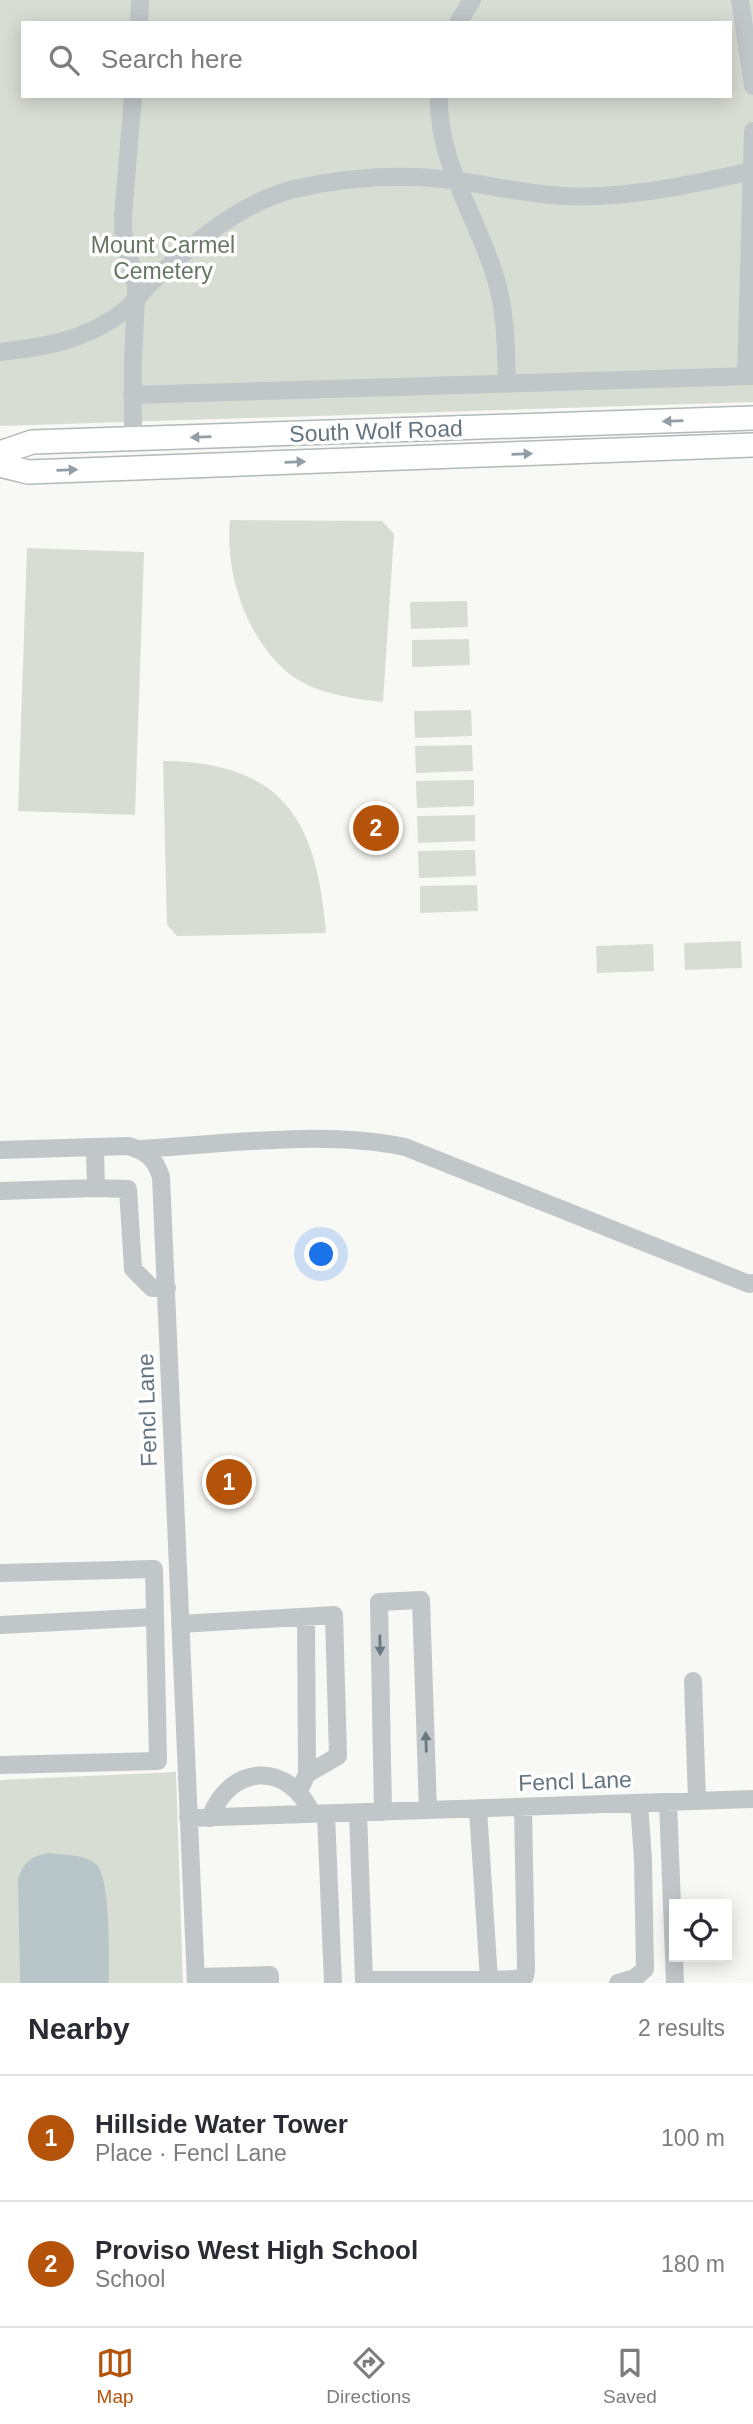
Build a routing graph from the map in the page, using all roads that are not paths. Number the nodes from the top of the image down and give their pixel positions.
1 (140, 0) edge
2 (472, 0) edge
3 (740, 0) edge
4 (139, 21) edge
5 (459, 21) edge
6 (753, 86) edge
7 (133, 98) edge
8 (439, 98) edge
9 (753, 131) edge
10 (752, 171) edge
11 (457, 180) junction
12 (136, 299) junction
13 (0, 352) edge
14 (750, 376) edge
15 (507, 383) junction
16 (132, 395) junction
17 (753, 418) edge
18 (133, 439) junction
19 (753, 445) edge
20 (1, 465) edge
21 (95, 1147) junction
22 (141, 1149) junction
23 (0, 1150) edge
24 (96, 1188) junction
25 (0, 1191) edge
26 (753, 1283) edge
27 (167, 1288) junction
28 (0, 1573) edge
29 (155, 1617) junction
30 (306, 1617) junction
31 (180, 1624) junction
32 (0, 1625) edge
33 (693, 1681) dead end
34 (0, 1765) edge
35 (307, 1774) junction
36 (299, 1791) junction
37 (753, 1799) edge
38 (697, 1801) junction
39 (668, 1802) junction
40 (639, 1803) junction
41 (523, 1807) junction
42 (478, 1809) junction
43 (428, 1810) junction
44 (383, 1812) junction
45 (358, 1813) junction
46 (319, 1814) junction
47 (188, 1818) junction
48 (210, 1818) junction
49 (196, 1980) edge
50 (489, 1980) junction
51 (270, 1983) edge
52 (333, 1983) edge
53 (618, 1983) edge
54 (675, 1983) edge

1 - 4 street
2 - 5 street
3 - 6 street
7 - 12 street
8 - 11 street
9 - 10 street
10 - 11 street
10 - 14 street
11 - 12 street
11 - 15 street
12 - 13 street
12 - 16 street
14 - 15 street
15 - 16 street
16 - 18 street
17 -> 18 main road, South Wolf Road
18 - 20 main road, South Wolf Road
20 -> 19 main road, South Wolf Road
21 - 22 street
21 - 23 street
21 - 24 street
22 - 26 street
22 - 27 street, Fencl Lane
24 - 25 street
24 - 27 street
27 - 31 street, Fencl Lane
28 - 29 street
29 - 32 street
29 - 34 street
30 - 31 street
30 - 35 street
30 - 35 street
31 - 47 street, Fencl Lane
33 - 38 street
35 - 36 street
36 - 46 street
36 - 48 street
37 - 38 street, Fencl Lane
38 - 39 street, Fencl Lane
39 - 40 street, Fencl Lane
39 - 54 street
40 - 41 street, Fencl Lane
40 - 53 street
41 - 42 street, Fencl Lane
41 - 50 street
42 - 43 street, Fencl Lane
42 - 50 street
43 - 44 street, Fencl Lane
43 -> 44 street
44 - 45 street, Fencl Lane
45 - 46 street, Fencl Lane
45 - 50 street
46 - 48 street, Fencl Lane
46 - 52 street
47 - 48 street, Fencl Lane
47 - 49 street, Fencl Lane
49 - 51 street

